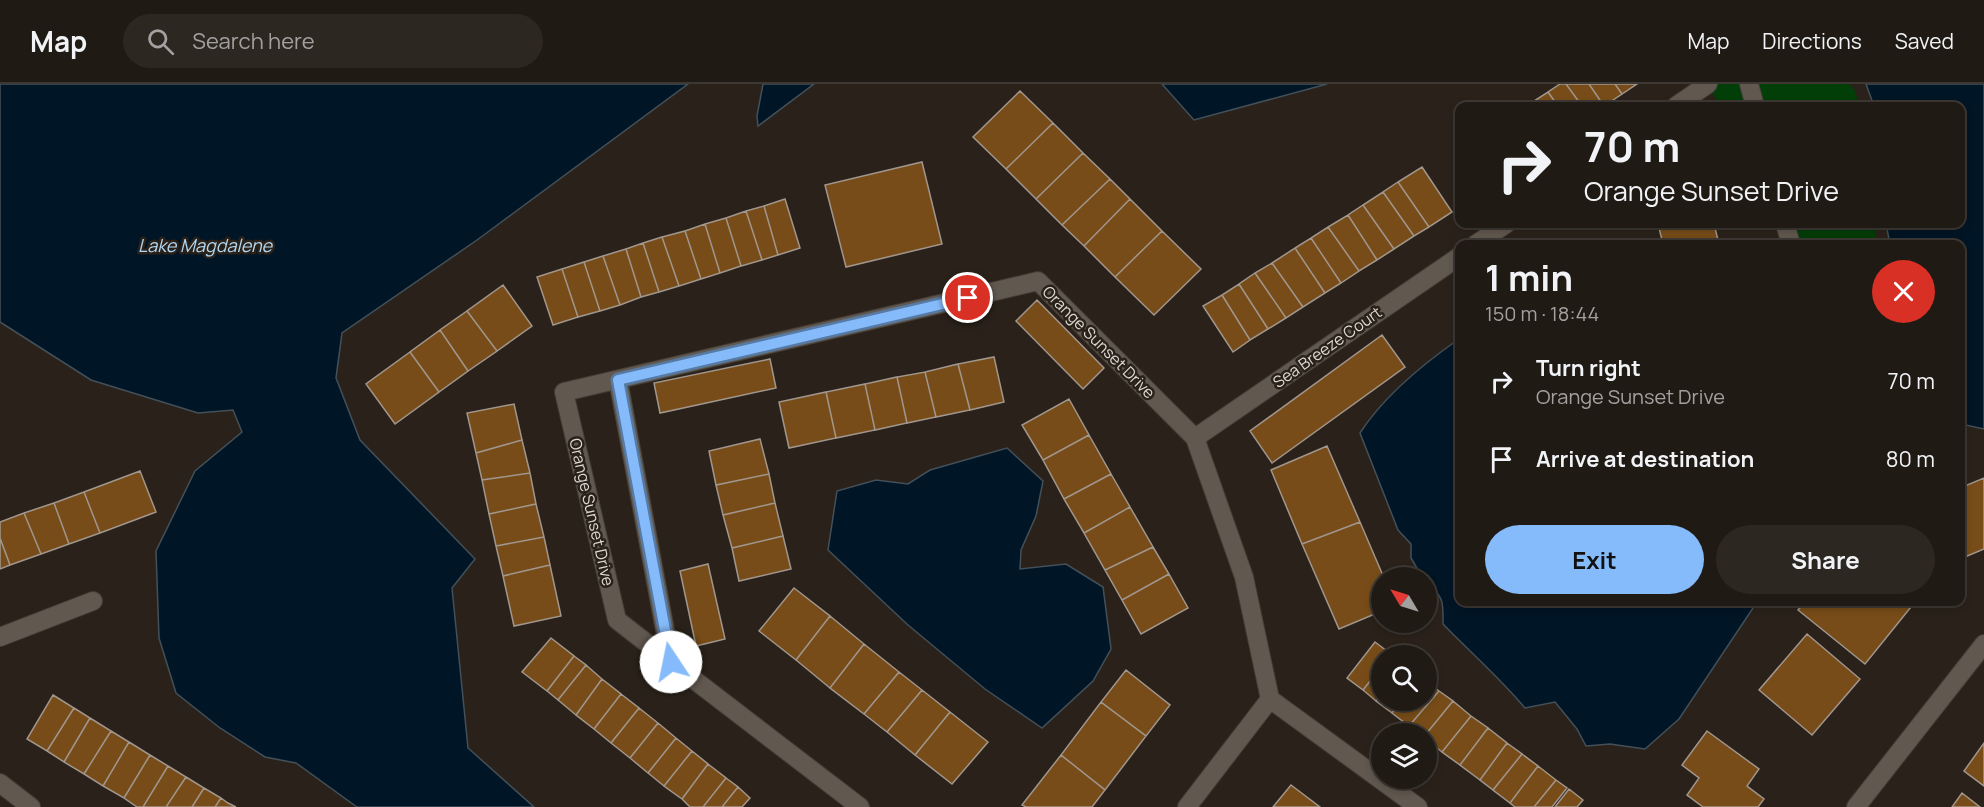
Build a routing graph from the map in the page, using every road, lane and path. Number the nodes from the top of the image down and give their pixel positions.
1 (1708, 84) edge
2 (1749, 84) edge
3 (1682, 102) edge
4 (1754, 102) edge
5 (1500, 228) edge
6 (1482, 240) edge
7 (1455, 259) edge
8 (618, 380) junction
9 (1195, 438) junction
10 (93, 601) dead end
11 (0, 638) edge
12 (1984, 644) edge
13 (671, 662) junction
14 (1270, 699) junction
15 (0, 783) edge
16 (31, 807) edge
17 (860, 807) edge
18 (1187, 807) edge
19 (1418, 807) edge
20 (1856, 807) edge

1 - 3 street
2 - 4 street
5 - 6 street
7 - 9 street, Sea Breeze Court
8 - 9 street, Orange Sunset Drive
8 - 13 street
8 - 13 street, Orange Sunset Drive
9 - 14 street, Orange Sunset Drive
10 - 11 street
12 - 20 street
13 - 17 street, Orange Sunset Drive
14 - 18 street
14 - 19 street
15 - 16 street

